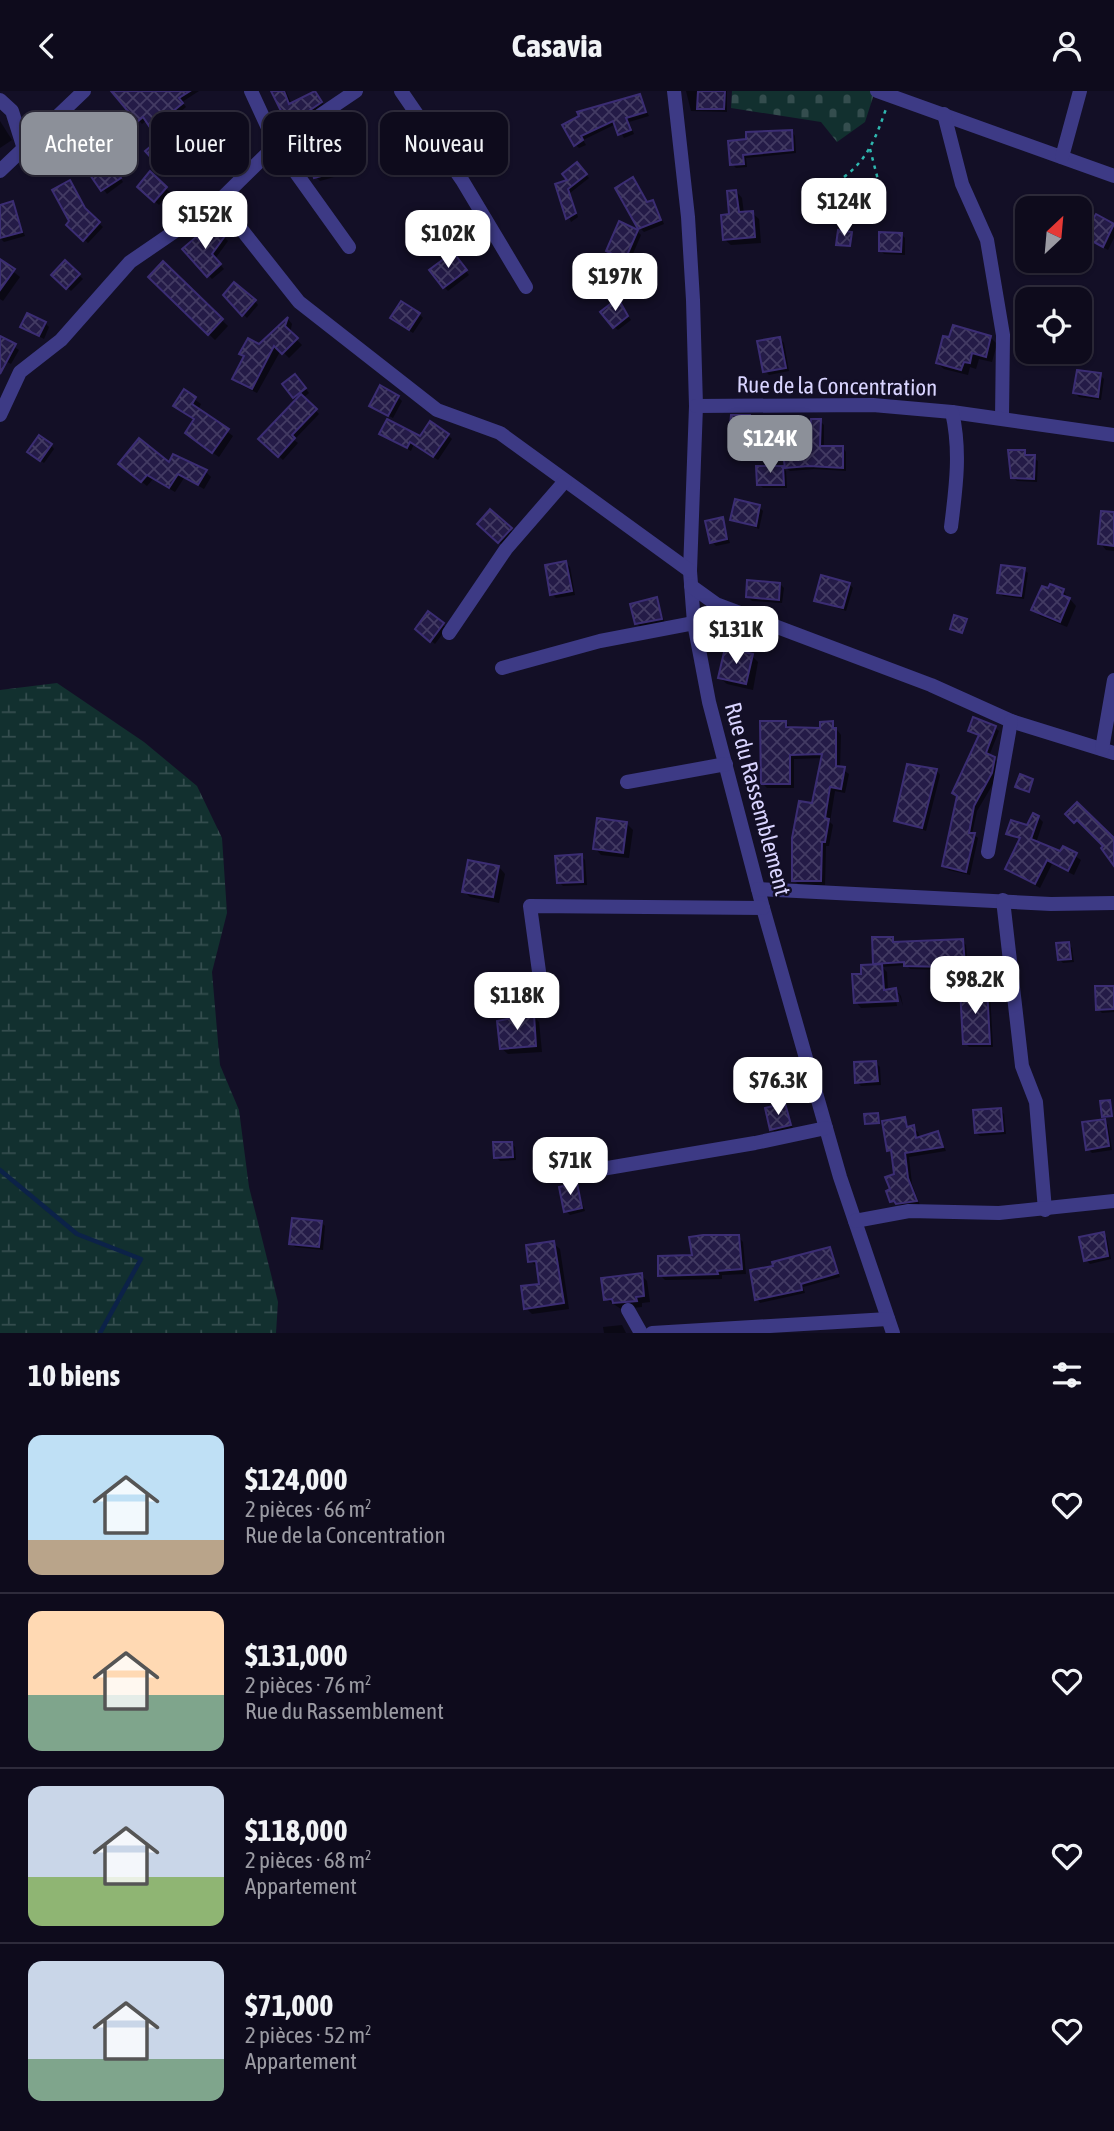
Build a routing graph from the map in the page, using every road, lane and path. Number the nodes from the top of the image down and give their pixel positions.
1 (84, 91) edge
2 (251, 91) edge
3 (356, 91) edge
4 (401, 91) edge
5 (674, 91) edge
6 (1080, 91) edge
7 (883, 94) edge
8 (909, 96) edge
9 (0, 100) edge
10 (62, 112) edge
11 (325, 112) edge
12 (944, 114) junction
13 (263, 117) edge
14 (21, 140) edge
15 (870, 149) junction
16 (21, 152) edge
17 (1062, 157) junction
18 (263, 158) edge
19 (0, 171) edge
20 (297, 175) edge
21 (1114, 176) edge
22 (844, 177) dead end
23 (883, 199) dead end
24 (219, 201) junction
25 (349, 247) dead end
26 (526, 287) dead end
27 (696, 406) junction
28 (952, 412) junction
29 (0, 415) edge
30 (1002, 418) junction
31 (1114, 435) edge
32 (565, 481) junction
33 (951, 527) dead end
34 (691, 579) junction
35 (694, 623) junction
36 (450, 633) dead end
37 (502, 669) dead end
38 (1114, 680) edge
39 (1011, 721) junction
40 (1108, 751) edge
41 (726, 764) junction
42 (627, 782) dead end
43 (988, 852) dead end
44 (758, 889) junction
45 (1003, 900) junction
46 (1114, 904) edge
47 (763, 908) junction
48 (544, 1008) dead end
49 (826, 1128) junction
50 (584, 1172) dead end
51 (1114, 1201) edge
52 (1045, 1210) junction
53 (855, 1221) junction
54 (628, 1310) dead end
55 (890, 1326) edge
56 (641, 1333) edge
57 (652, 1333) edge

1 - 10 street
2 - 13 street
3 - 11 street
4 - 26 street
5 - 27 street, Rue du Rassemblement
6 - 17 street
7 - 8 street
7 - 15 path
8 - 12 street
9 - 14 street
12 - 17 street
12 - 30 street
15 - 22 path
15 - 23 path
16 - 19 street
17 - 21 street
18 - 24 street
20 - 25 street
24 - 29 street
24 - 32 street
27 - 28 street, Rue de la Concentration
27 - 34 street, Rue du Rassemblement
28 - 30 street, Rue de la Concentration
28 - 33 street
30 - 31 street, Rue de la Concentration
32 - 34 street
32 - 36 street
34 - 35 street, Rue du Rassemblement
34 - 39 street
35 - 37 street
35 - 41 street, Rue du Rassemblement
38 - 40 street
39 - 40 street
39 - 43 street
41 - 42 street
41 - 44 street, Rue du Rassemblement
44 - 45 street
44 - 47 street, Rue du Rassemblement
45 - 46 street
45 - 52 street
47 - 48 street
47 - 49 street, Rue du Rassemblement
49 - 50 street
49 - 53 street, Rue du Rassemblement
51 - 52 street
52 - 53 street
53 - 55 street, Rue du Rassemblement
54 - 56 street
55 - 57 street

